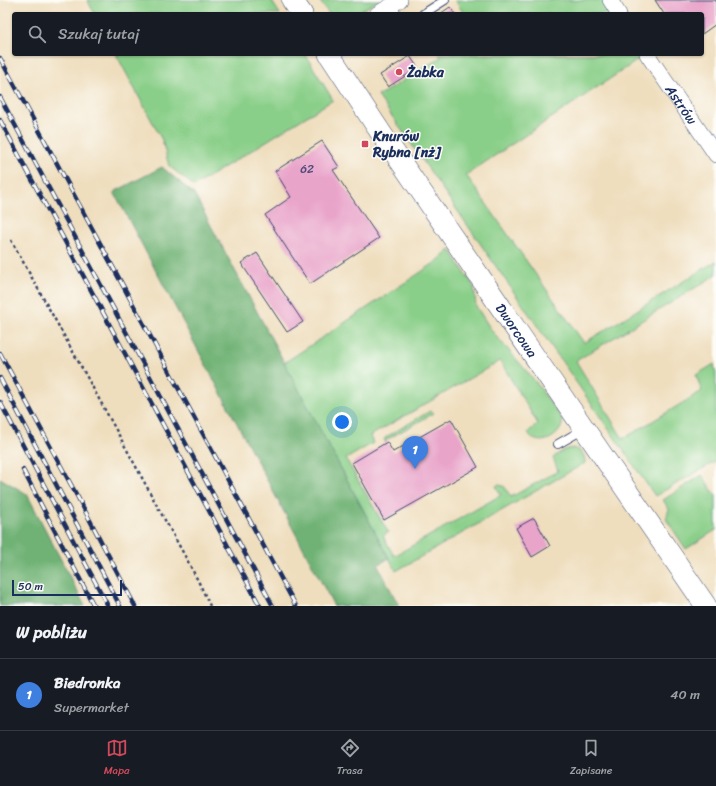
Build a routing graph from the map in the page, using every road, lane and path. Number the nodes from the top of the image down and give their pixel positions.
1 (292, 0) edge
2 (445, 0) edge
3 (610, 0) edge
4 (396, 6) edge
5 (301, 12) edge
6 (382, 12) edge
7 (426, 12) edge
8 (619, 12) edge
9 (330, 56) edge
10 (647, 56) edge
11 (716, 155) edge
12 (11, 240) dead end
13 (585, 429) junction
14 (558, 444) dead end
15 (210, 606) edge
16 (706, 606) edge

1 - 5 main road
2 - 7 lane
3 - 8 street
4 - 6 street
9 - 13 main road, Dworcowa
10 - 11 street, Astrów
12 - 15 path
13 - 14 lane
13 - 16 main road, Dworcowa

